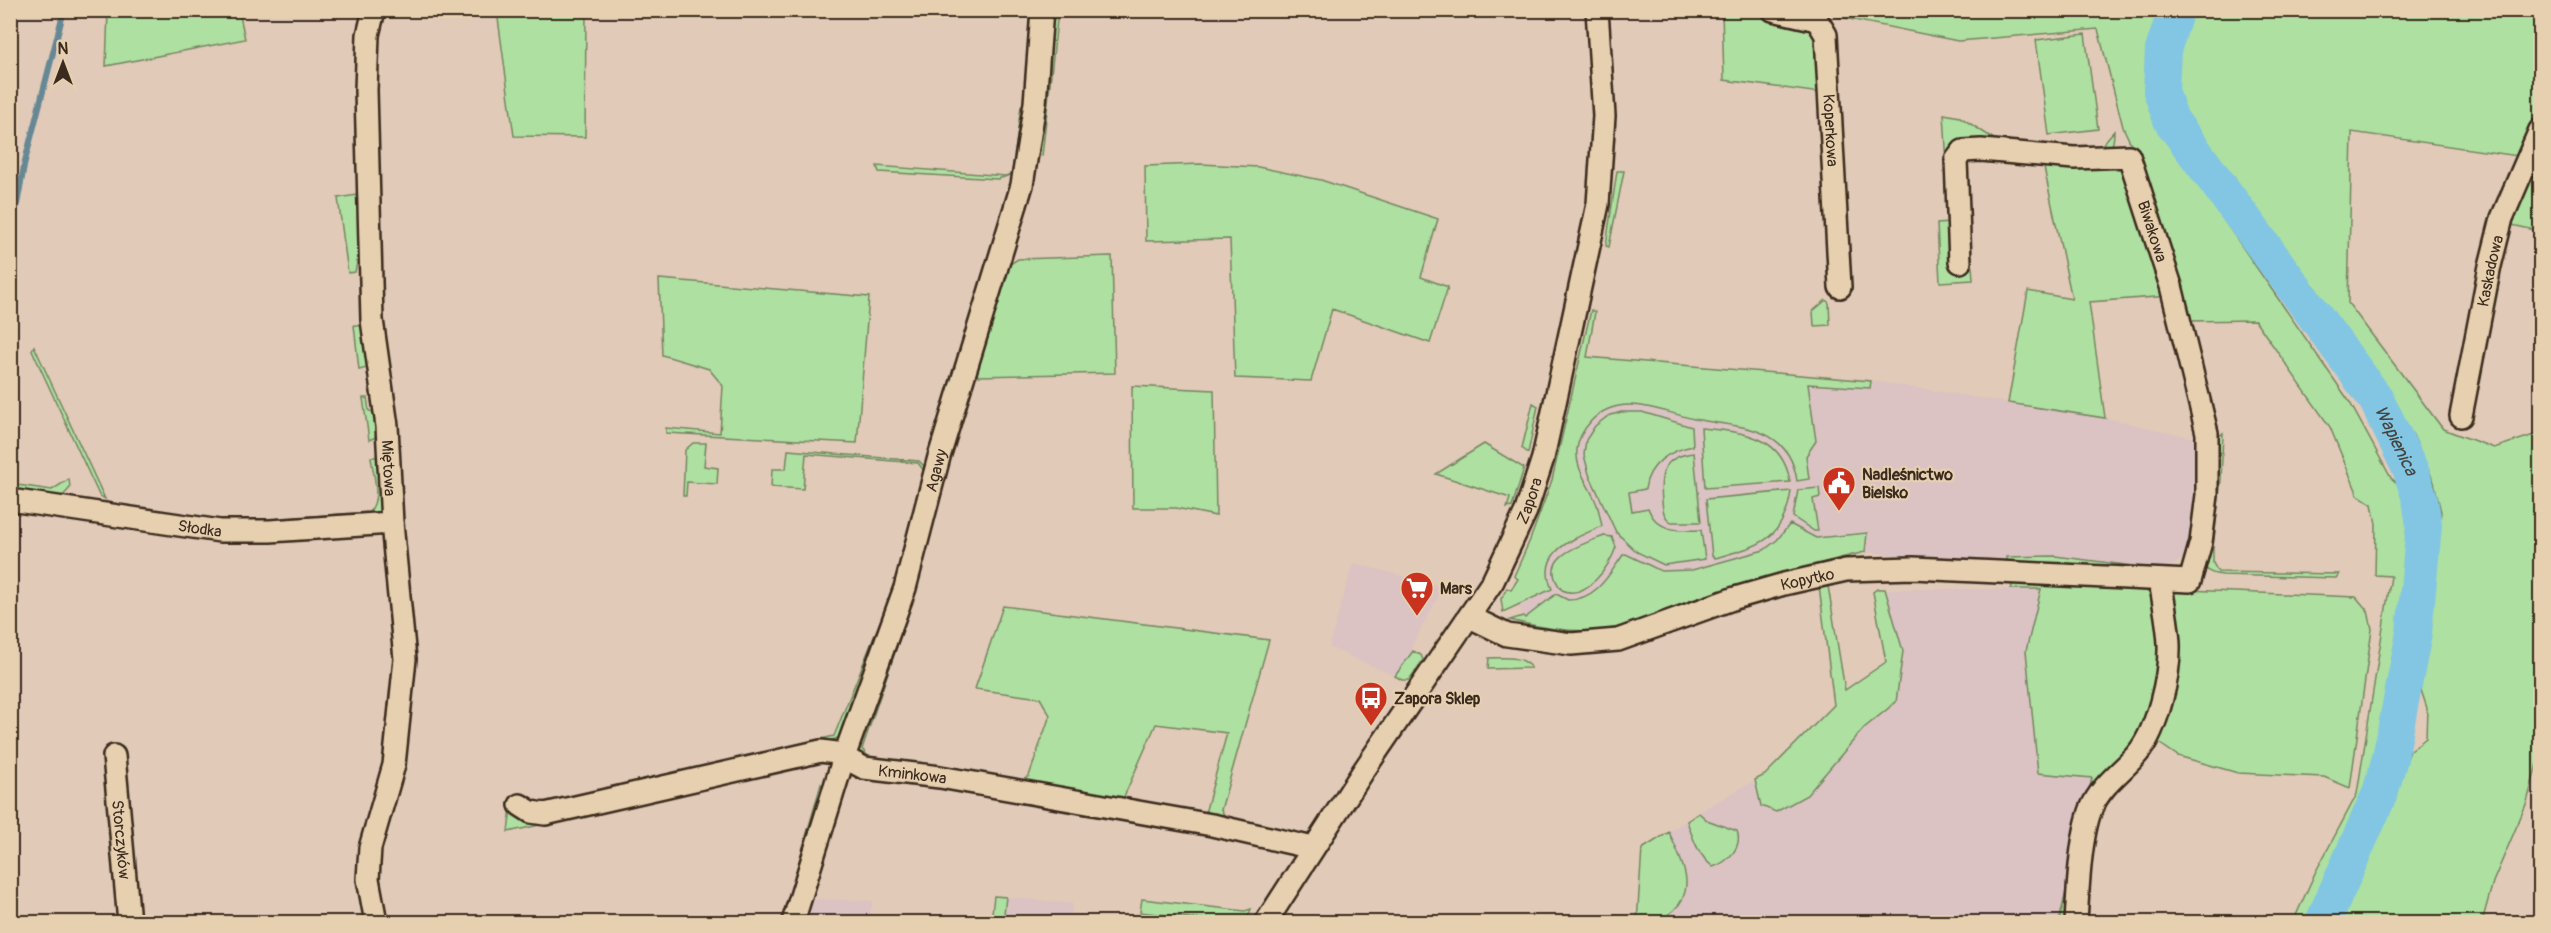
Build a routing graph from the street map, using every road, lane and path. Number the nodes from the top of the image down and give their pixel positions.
1 (374, 10) edge
2 (1042, 10) edge
3 (1597, 10) edge
4 (1773, 10) edge
5 (2541, 130) edge
6 (1960, 262) dead end
7 (1840, 287) dead end
8 (2461, 416) dead end
9 (10, 500) edge
10 (392, 523) junction
11 (2160, 580) junction
12 (2190, 581) joint
13 (1470, 617) junction
14 (114, 756) dead end
15 (844, 757) junction
16 (520, 805) dead end
17 (1313, 848) junction
18 (129, 922) edge
19 (376, 922) edge
20 (793, 922) edge
21 (1266, 922) edge
22 (2076, 922) edge

1 - 10 street, Miętowa
2 - 15 street, Agawy
3 - 13 street, Zapora
4 - 7 street, Koperkowa
5 - 8 street, Kaskadowa
6 - 12 street, Biwakowa
9 - 10 street, Słodka
10 - 19 street, Miętowa
11 - 12 street, Kopytko
11 - 13 street, Kopytko
11 - 22 street
13 - 17 street, Zapora
14 - 18 street, Storczyków
15 - 16 street, Kminkowa
15 - 17 street, Kminkowa
15 - 20 street, Agawy
17 - 21 street, Zapora

